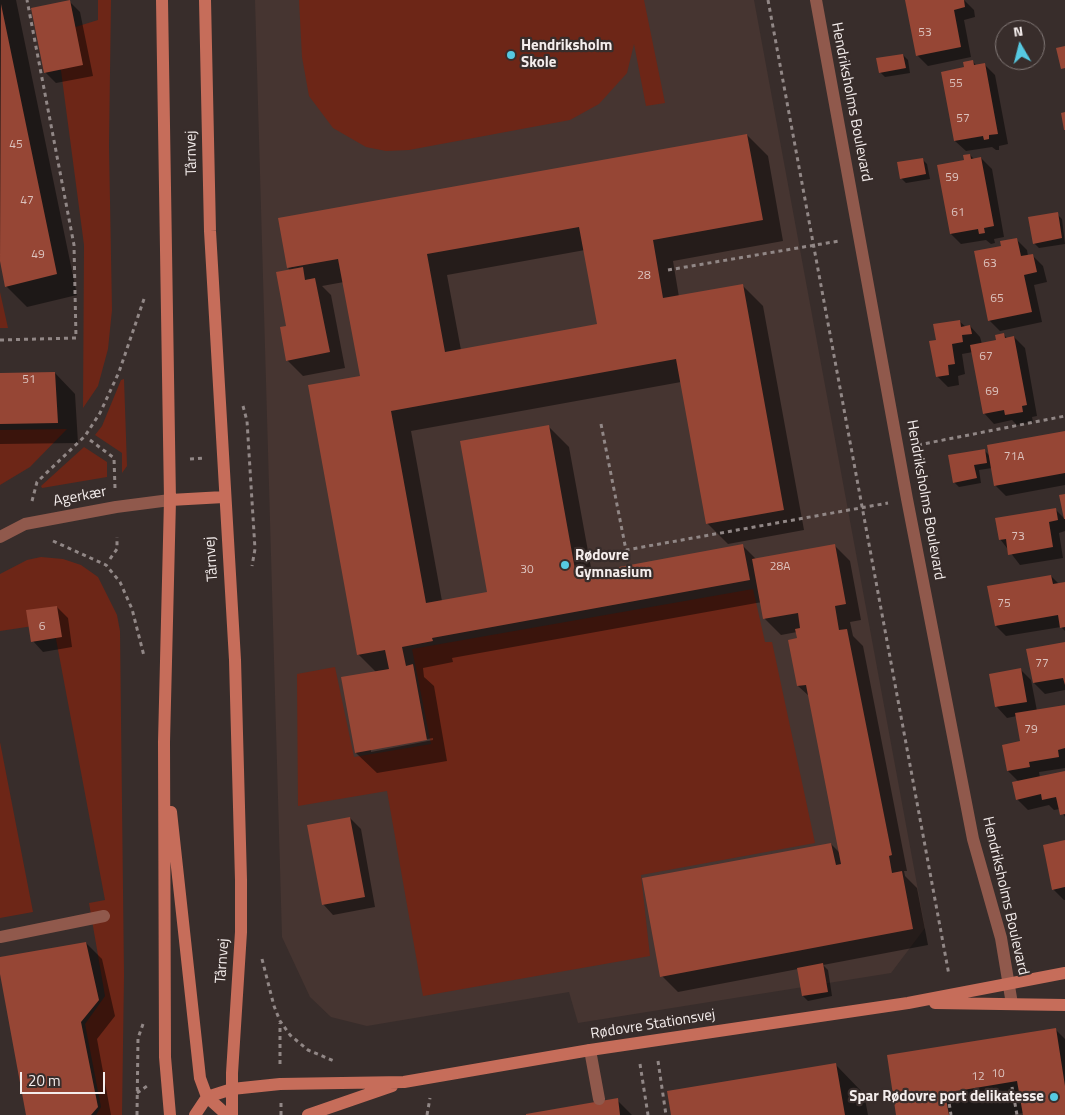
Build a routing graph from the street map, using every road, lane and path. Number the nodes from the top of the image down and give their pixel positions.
1 (26, 0) edge
2 (162, 0) edge
3 (205, 0) edge
4 (768, 0) edge
5 (816, 0) edge
6 (860, 238) junction
7 (813, 246) junction
8 (668, 270) dead end
9 (147, 290) dead end
10 (0, 340) edge
11 (1065, 416) edge
12 (601, 424) dead end
13 (90, 440) dead end
14 (899, 448) junction
15 (224, 497) junction
16 (907, 499) junction
17 (170, 500) junction
18 (116, 506) junction
19 (861, 508) junction
20 (25, 524) junction
21 (0, 537) edge
22 (117, 537) dead end
23 (110, 559) dead end
24 (146, 666) dead end
25 (164, 742) junction
26 (104, 916) dead end
27 (0, 937) edge
28 (260, 952) dead end
29 (1065, 973) edge
30 (1009, 983) junction
31 (953, 994) junction
32 (908, 1003) junction
33 (1012, 1004) junction
34 (1065, 1005) edge
35 (655, 1041) junction
36 (636, 1043) junction
37 (590, 1050) junction
38 (340, 1063) dead end
39 (404, 1082) junction
40 (1012, 1087) dead end
41 (232, 1089) junction
42 (948, 1096) dead end
43 (207, 1097) junction
44 (599, 1099) dead end
45 (170, 1115) edge
46 (195, 1115) edge
47 (227, 1115) edge
48 (232, 1115) edge
49 (308, 1115) edge
50 (648, 1115) edge
51 (666, 1115) edge
52 (952, 1115) edge
53 (1017, 1115) edge

1 - 10 path
2 - 17 street, Tårnvej
3 - 15 street, Tårnvej
4 - 7 path
5 - 6 street, Hendriksholms Boulevard
6 - 7 path
6 - 14 street, Hendriksholms Boulevard
7 - 8 path
7 - 19 path
9 - 20 path
11 - 14 path
12 - 19 path
13 - 18 path
14 - 16 street, Hendriksholms Boulevard
15 - 17 street
15 - 41 street, Tårnvej
16 - 19 path
16 - 30 street, Hendriksholms Boulevard
17 - 18 street, Agerkær
17 - 25 street, Tårnvej
18 - 20 street, Agerkær
19 - 31 path
20 - 21 street, Agerkær
20 - 24 path
22 - 23 path
25 - 43 street
25 - 45 street, Tårnvej
26 - 27 street
28 - 38 path
29 - 30 street, Rødovre Stationsvej
30 - 31 street, Rødovre Stationsvej
30 - 33 street, Hendriksholms Boulevard
31 - 32 street, Rødovre Stationsvej
32 - 33 street, Rødovre Stationsvej
32 - 35 street, Rødovre Stationsvej
33 - 34 street, Rødovre Stationsvej
35 - 36 street, Rødovre Stationsvej
35 - 51 path
36 - 37 street, Rødovre Stationsvej
36 - 50 path
37 - 39 street, Rødovre Stationsvej
37 - 44 street
39 - 41 street, Rødovre Stationsvej
39 - 49 street, Rødovre Stationsvej
40 - 53 path
41 - 43 street, Rødovre Stationsvej
41 - 48 street, Tårnvej
42 - 52 path
43 - 46 street
43 - 47 street

